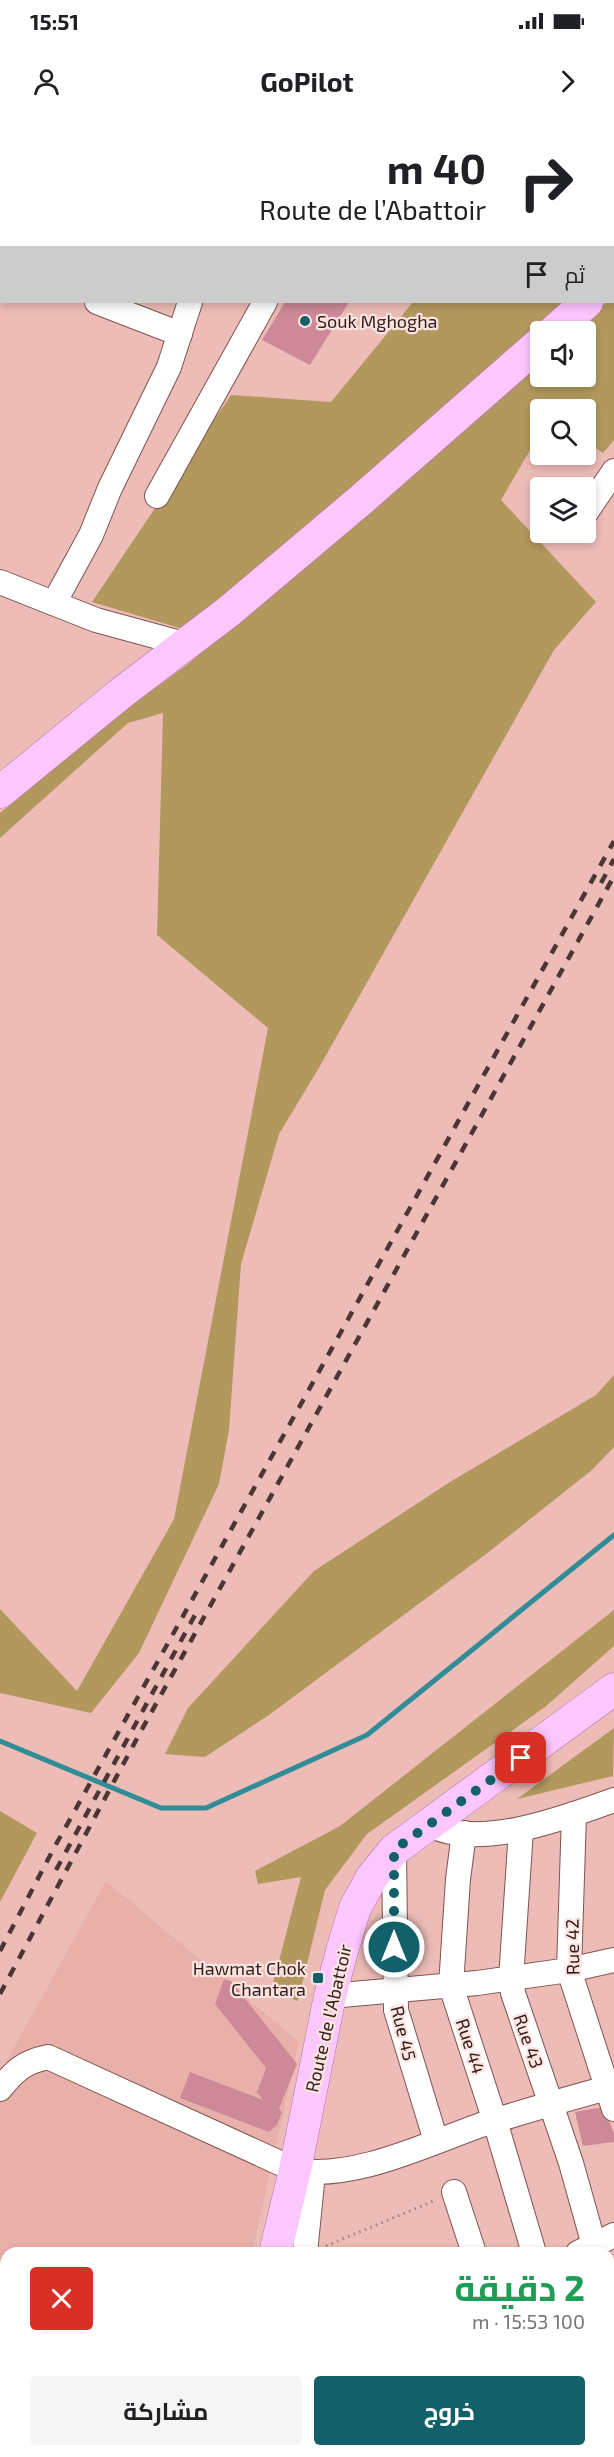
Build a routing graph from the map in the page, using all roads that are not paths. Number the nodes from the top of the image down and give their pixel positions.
1 (102, 303) edge
2 (190, 303) edge
3 (264, 303) edge
4 (586, 303) edge
5 (124, 307) edge
6 (565, 321) edge
7 (180, 334) junction
8 (530, 352) edge
9 (614, 471) edge
10 (158, 496) dead end
11 (596, 498) edge
12 (0, 582) edge
13 (54, 603) junction
14 (184, 644) junction
15 (0, 792) edge
16 (614, 1689) edge
17 (614, 1800) edge
18 (574, 1814) junction
19 (428, 1824) junction
20 (521, 1830) junction
21 (464, 1833) junction
22 (394, 1850) junction
23 (614, 1960) edge
24 (569, 1970) junction
25 (511, 1979) junction
26 (451, 1986) junction
27 (394, 1989) junction
28 (330, 1996) junction
29 (0, 2089) edge
30 (612, 2094) edge
31 (551, 2104) junction
32 (495, 2121) junction
33 (435, 2141) junction
34 (304, 2172) junction
35 (454, 2192) road end
36 (595, 2244) edge
37 (277, 2247) edge
38 (312, 2247) edge
39 (472, 2247) edge
40 (532, 2247) edge

1 - 5 street
2 - 7 street
3 - 10 street
4 - 6 main road
5 - 7 street
7 - 13 street
8 - 14 main road
9 - 11 street
12 - 13 street
13 - 14 street
14 - 15 main road
16 - 19 main road, Route de l’Abattoir
17 - 18 street
18 - 20 street
18 - 24 street, Rue 42
19 - 21 street
19 - 22 main road, Route de l’Abattoir
20 - 21 street
20 - 25 street, Rue 43
21 - 26 street, Rue 44
22 - 27 street, Rue 45
22 - 28 main road, Route de l’Abattoir
23 - 24 street
24 - 25 street
24 - 30 street, Rue 42
25 - 26 street
25 - 31 street, Rue 43
26 - 27 street
26 - 32 street, Rue 44
27 - 28 street
27 - 33 street, Rue 45
28 - 34 main road, Route de l’Abattoir
29 - 34 street
30 - 31 street
31 - 32 street
31 - 36 street, Rue 43
32 - 33 street
32 - 40 street, Rue 44
33 - 34 street
34 - 37 main road, Route de l’Abattoir
34 - 38 street
35 - 39 street

